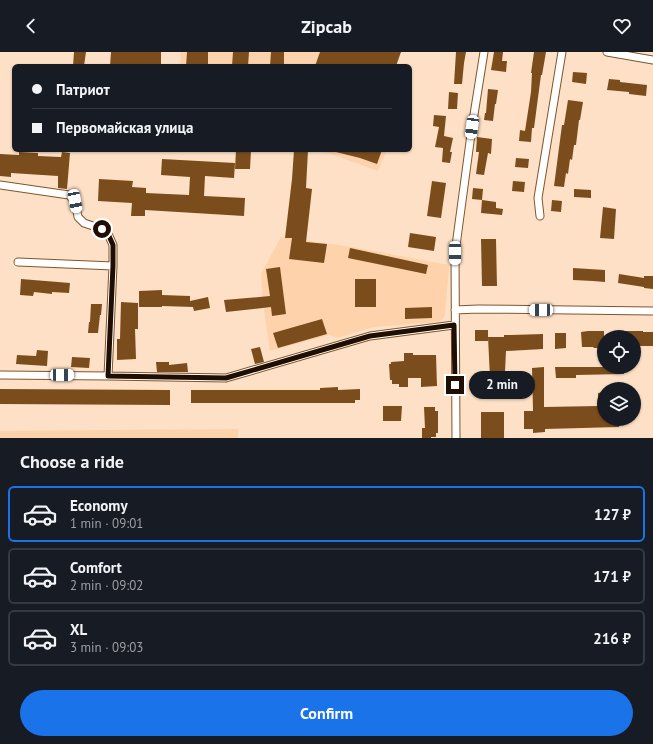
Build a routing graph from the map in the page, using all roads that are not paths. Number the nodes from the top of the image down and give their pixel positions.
1 (484, 52) edge
2 (562, 52) edge
3 (607, 52) edge
4 (653, 60) edge
5 (0, 185) edge
6 (540, 216) dead end
7 (18, 262) dead end
8 (113, 266) junction
9 (454, 310) junction
10 (653, 311) edge
11 (454, 325) junction
12 (0, 375) edge
13 (108, 376) junction
14 (456, 438) edge

1 - 9 street
2 - 6 street
3 - 4 street
5 - 8 street
7 - 8 street
8 - 13 street
9 - 10 street
9 - 11 street
11 - 13 street
11 - 14 street
12 - 13 street

